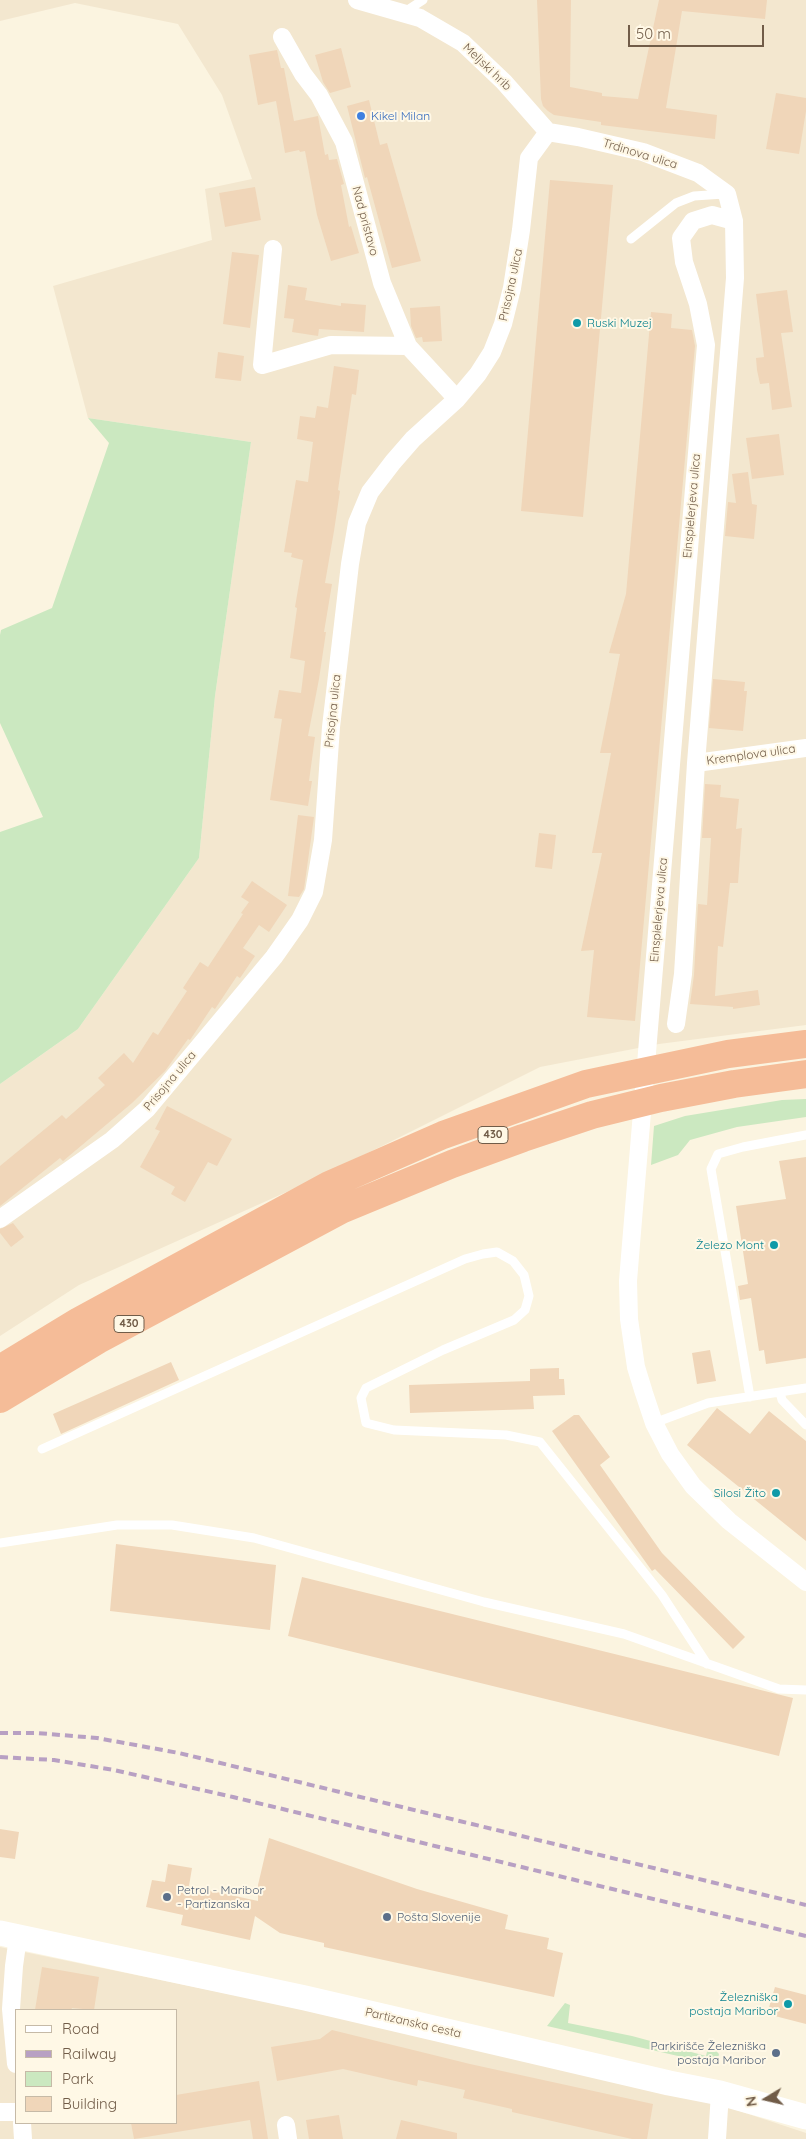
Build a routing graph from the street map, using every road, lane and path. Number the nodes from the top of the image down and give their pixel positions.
1 (357, 0) edge
2 (422, 0) edge
3 (403, 13) junction
4 (282, 37) dead end
5 (548, 132) junction
6 (727, 194) junction
7 (734, 221) junction
8 (631, 239) dead end
9 (273, 250) dead end
10 (408, 346) junction
11 (457, 399) junction
12 (806, 748) edge
13 (696, 763) junction
14 (676, 1024) dead end
15 (806, 1044) edge
16 (806, 1061) edge
17 (806, 1074) edge
18 (806, 1092) edge
19 (806, 1136) edge
20 (0, 1219) edge
21 (262, 1253) junction
22 (199, 1257) junction
23 (0, 1369) edge
24 (806, 1388) edge
25 (780, 1392) junction
26 (750, 1397) junction
27 (0, 1399) edge
28 (654, 1423) junction
29 (806, 1426) edge
30 (42, 1449) dead end
31 (0, 1543) edge
32 (806, 1582) edge
33 (707, 1664) junction
34 (806, 1690) edge
35 (9, 1935) edge
36 (15, 2053) edge
37 (720, 2093) junction
38 (0, 2112) edge
39 (15, 2112) edge
40 (806, 2117) edge
41 (22, 2124) edge
42 (23, 2139) edge
43 (717, 2139) edge

1 - 3 street, Meljski hrib
2 - 3 lane
3 - 5 street, Meljski hrib
4 - 10 street, Nad pristavo
5 - 6 street, Trdinova ulica
5 - 11 street, Prisojna ulica
6 - 7 street, Einspielerjeva ulica
6 - 8 lane
7 - 13 street, Einspielerjeva ulica
7 - 28 street, Einspielerjeva ulica
9 - 10 street
10 - 11 street, Nad pristavo
11 - 20 street, Prisojna ulica
12 - 13 street, Kremplova ulica
13 - 14 street, Einspielerjeva ulica
15 - 22 highway
16 - 22 highway, 430
17 - 21 highway, 430
18 - 21 highway
19 - 26 lane
21 - 27 highway, 430
22 - 23 highway, 430
24 - 25 lane
25 - 26 lane
25 - 29 lane
26 - 28 lane
28 - 32 street, Einspielerjeva ulica
30 - 33 lane
31 - 33 lane
33 - 34 lane
35 - 36 street
35 - 37 street, Partizanska cesta
37 - 40 street, Partizanska cesta
37 - 43 street
38 - 39 street
41 - 42 street

